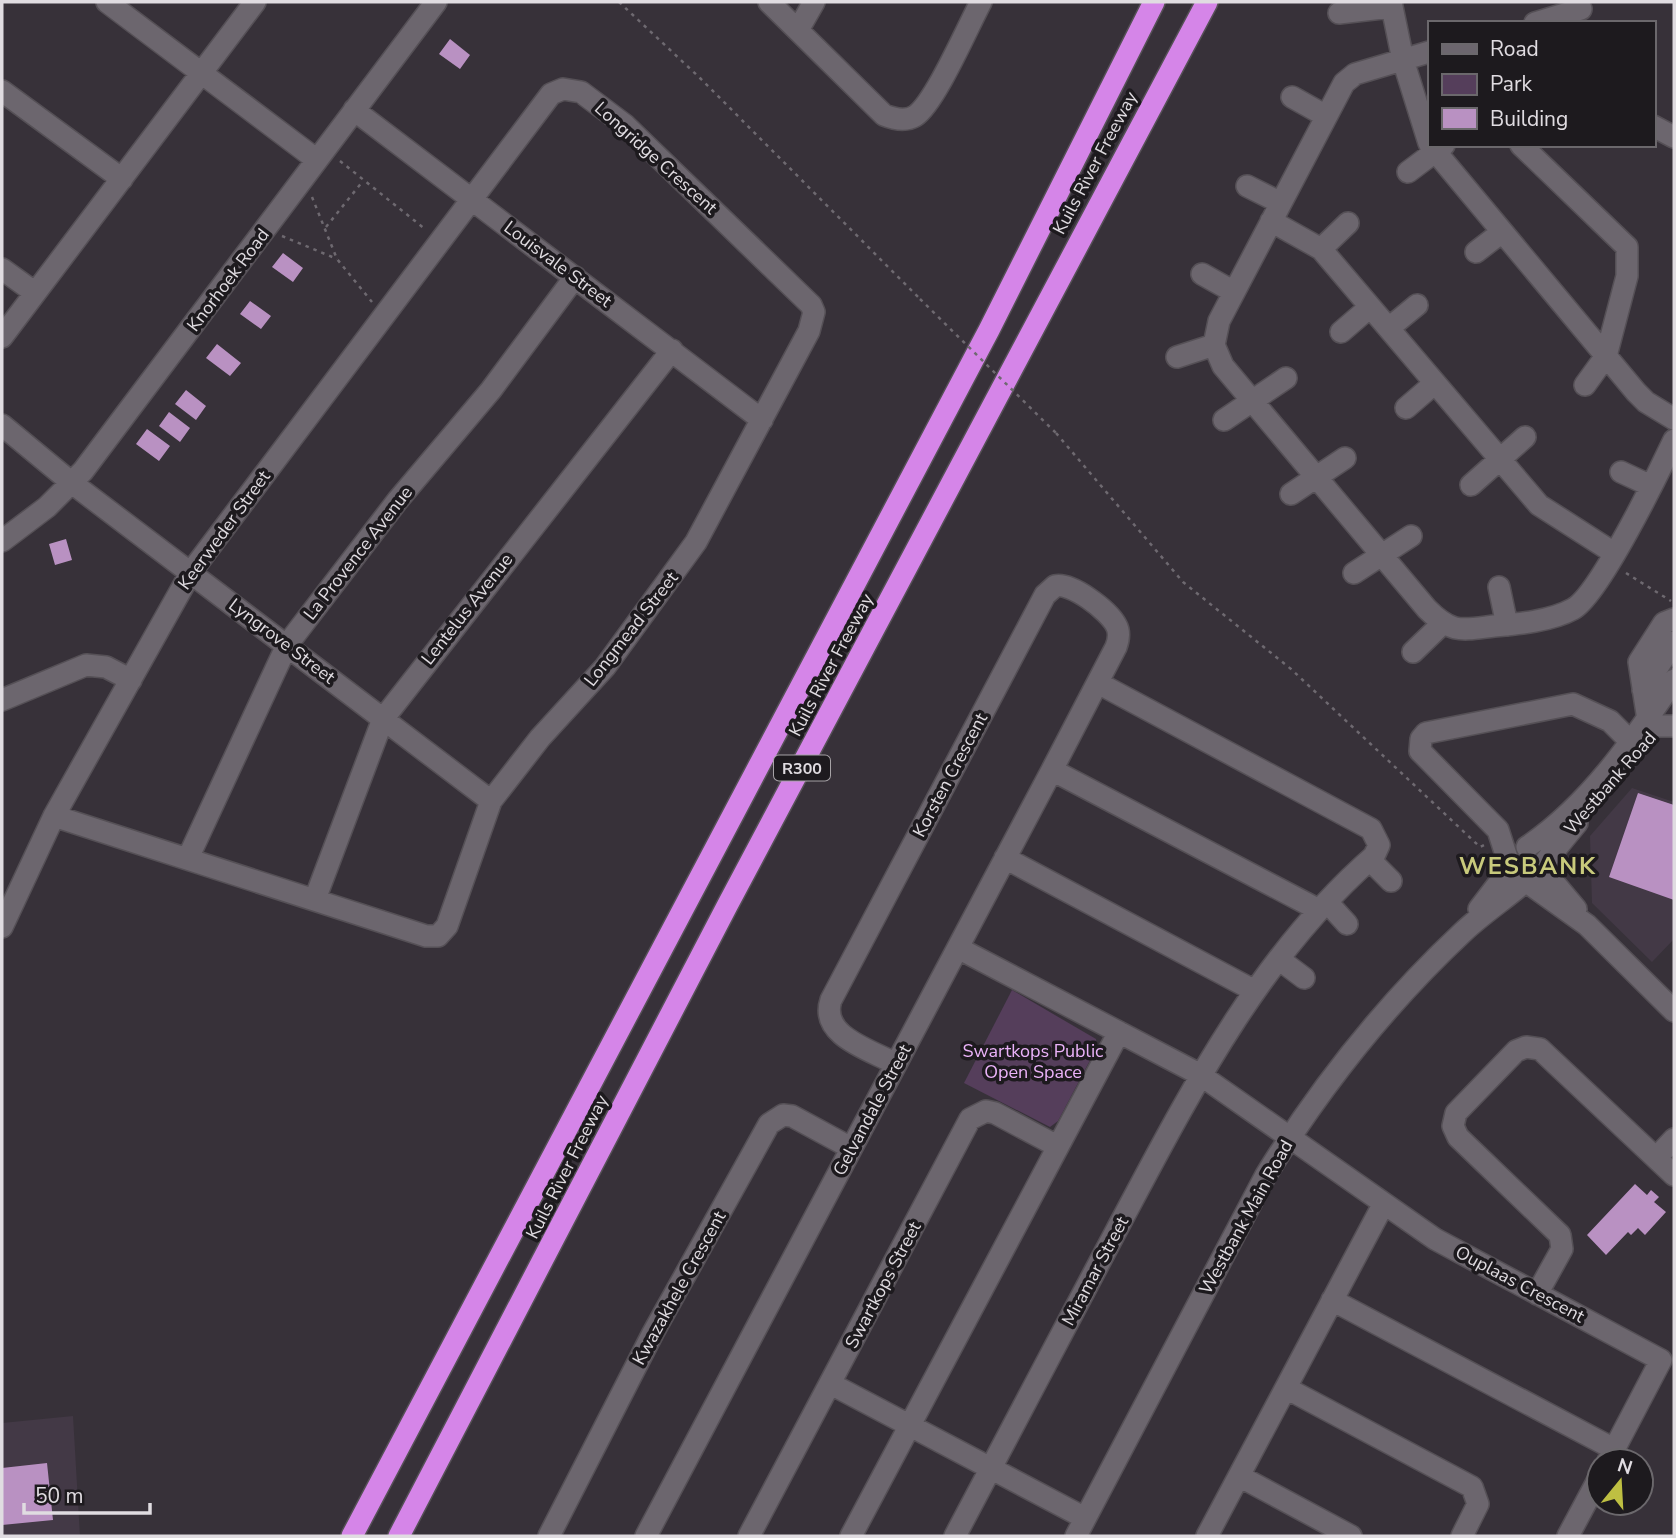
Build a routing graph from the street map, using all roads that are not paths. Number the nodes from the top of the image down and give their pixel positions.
1 (107, 2) edge
2 (255, 2) edge
3 (436, 2) edge
4 (769, 2) edge
5 (814, 2) edge
6 (981, 2) edge
7 (1154, 2) edge
8 (1208, 2) edge
9 (1391, 4) edge
10 (1582, 11) edge
11 (1339, 13) dead end
12 (1543, 21) edge
13 (798, 30) junction
14 (1428, 52) edge
15 (1403, 60) junction
16 (202, 73) junction
17 (2, 91) edge
18 (1292, 97) dead end
19 (354, 110) junction
20 (1326, 116) junction
21 (1655, 127) edge
22 (1428, 129) edge
23 (1674, 137) edge
24 (1433, 147) edge
25 (1435, 147) edge
26 (1523, 147) edge
27 (321, 155) junction
28 (1408, 172) dead end
29 (122, 179) junction
30 (1247, 186) dead end
31 (471, 198) junction
32 (1276, 212) junction
33 (1348, 223) dead end
34 (1502, 232) junction
35 (1321, 249) junction
36 (1476, 252) dead end
37 (2, 269) edge
38 (1202, 274) dead end
39 (575, 277) junction
40 (34, 292) junction
41 (1234, 292) junction
42 (1417, 304) dead end
43 (1370, 307) junction
44 (814, 312) joint
45 (1389, 328) junction
46 (1341, 332) dead end
47 (2, 337) edge
48 (1214, 345) junction
49 (672, 350) junction
50 (1606, 356) junction
51 (1177, 357) dead end
52 (1286, 378) dead end
53 (1435, 383) junction
54 (1585, 385) dead end
55 (1252, 400) junction
56 (1406, 408) dead end
57 (1674, 419) edge
58 (762, 420) junction
59 (1224, 420) dead end
60 (2, 425) edge
61 (1525, 437) dead end
62 (1674, 440) edge
63 (1345, 458) dead end
64 (1499, 459) junction
65 (1621, 472) dead end
66 (1317, 477) junction
67 (72, 483) junction
68 (1471, 485) dead end
69 (1651, 486) junction
70 (1291, 494) dead end
71 (1411, 536) dead end
72 (2, 541) edge
73 (1384, 554) junction
74 (1611, 558) junction
75 (191, 572) junction
76 (1353, 573) dead end
77 (1499, 587) dead end
78 (1674, 621) edge
79 (1443, 624) junction
80 (1507, 625) junction
81 (1674, 642) edge
82 (287, 645) junction
83 (1413, 652) dead end
84 (131, 680) junction
85 (1674, 680) edge
86 (1098, 683) junction
87 (1642, 683) junction
88 (2, 700) edge
89 (1674, 704) edge
90 (383, 719) junction
91 (1660, 724) edge
92 (1632, 743) junction
93 (1052, 770) junction
94 (491, 801) junction
95 (54, 816) junction
96 (188, 858) junction
97 (1005, 858) junction
98 (1370, 860) junction
99 (1526, 873) junction
100 (1391, 881) dead end
101 (315, 899) junction
102 (1323, 906) junction
103 (4, 918) edge
104 (1347, 924) dead end
105 (958, 948) junction
106 (1280, 960) junction
107 (1304, 978) dead end
108 (1255, 991) junction
109 (1674, 1011) edge
110 (1119, 1032) junction
111 (896, 1064) junction
112 (1199, 1074) junction
113 (1289, 1138) junction
114 (1674, 1139) edge
115 (1057, 1146) junction
116 (851, 1149) junction
117 (1656, 1158) junction
118 (1674, 1175) edge
119 (1383, 1205) junction
120 (1537, 1294) junction
121 (1332, 1300) junction
122 (1668, 1354) edge
123 (831, 1384) junction
124 (1286, 1388) junction
125 (910, 1425) junction
126 (1597, 1447) edge
127 (1616, 1447) edge
128 (991, 1468) junction
129 (1239, 1476) junction
130 (1585, 1505) edge
131 (1080, 1527) edge
132 (352, 1536) edge
133 (399, 1536) edge
134 (548, 1536) edge
135 (646, 1536) edge
136 (749, 1536) edge
137 (851, 1536) edge
138 (955, 1536) edge
139 (1207, 1536) edge
140 (1351, 1536) edge
141 (1462, 1536) edge
142 (1569, 1536) edge

1 - 16 street
2 - 16 street
3 - 19 street, Knorhoek Road
4 - 13 street
5 - 13 street
6 - 13 street
7 - 132 highway, Kuils River Freeway / R300
8 - 133 highway, Kuils River Freeway / R300
9 - 11 street
9 - 15 street
10 - 12 street
14 - 15 street
15 - 20 street
15 - 22 street
16 - 27 street
16 - 29 street
17 - 29 street
18 - 20 street
19 - 27 street, Knorhoek Road
19 - 31 street, Louisvale Street
20 - 32 street
21 - 23 street
24 - 28 street
25 - 34 street
26 - 50 street
27 - 67 street, Knorhoek Road
29 - 40 street
30 - 32 street
31 - 39 street, Louisvale Street
31 - 44 street, Longridge Crescent
31 - 75 street, Keerweder Street
32 - 35 street
32 - 41 street
33 - 35 street
34 - 36 street
34 - 50 street
35 - 43 street
37 - 40 street
38 - 41 street
39 - 49 street, Louisvale Street
39 - 82 street, La Provence Avenue
40 - 47 street
41 - 48 street
42 - 45 street
43 - 45 street
43 - 46 street
44 - 58 street, Longmead Street
45 - 53 street
48 - 51 street
48 - 55 street
49 - 58 street, Louisvale Street
49 - 90 street, Lentelus Avenue
50 - 54 street
50 - 57 street
52 - 55 street
53 - 56 street
53 - 64 street
55 - 59 street
55 - 66 street
58 - 94 street, Longmead Street
60 - 67 street, Lyngrove Street
61 - 64 street
62 - 69 street
63 - 66 street
64 - 68 street
64 - 74 street
65 - 69 street
66 - 70 street
66 - 73 street
67 - 72 street, Knorhoek Road
67 - 75 street, Lyngrove Street
69 - 74 street
71 - 73 street
73 - 76 street
73 - 79 street
74 - 80 street
75 - 82 street, Lyngrove Street
75 - 84 street, Keerweder Street
77 - 80 street
78 - 87 street
79 - 80 street
79 - 83 street
81 - 87 street
82 - 90 street, Lyngrove Street
82 - 96 street, La Provence Avenue
84 - 88 street
84 - 95 street, Keerweder Street
85 - 91 street, Westbank Road
86 - 93 street, Gelvandale Street
86 - 98 street
86 - 111 street, Korsten Crescent
87 - 91 street
89 - 91 street, Westbank Road
90 - 94 street, Lyngrove Street
90 - 101 street, Lentelus Avenue
91 - 92 street, Westbank Road
91 - 99 street, Westbank Road
92 - 99 street, Westbank Road
92 - 99 street
93 - 97 street, Gelvandale Street
93 - 102 street
94 - 101 street, Longmead Street
95 - 96 street
95 - 103 street, Keerweder Street
96 - 101 street
97 - 105 street, Gelvandale Street
97 - 108 street
98 - 100 street
98 - 102 street, Miramar Street
99 - 109 street
99 - 113 street, Westbank Main Road
102 - 104 street
102 - 106 street, Miramar Street
105 - 110 street, Ouplaas Crescent
105 - 111 street, Gelvandale Street
106 - 107 street
106 - 108 street, Miramar Street
108 - 112 street, Miramar Street
110 - 112 street, Ouplaas Crescent
110 - 115 street
111 - 116 street, Gelvandale Street
112 - 113 street, Ouplaas Crescent
112 - 128 street, Miramar Street
113 - 119 street, Ouplaas Crescent
113 - 131 street, Westbank Main Road
114 - 117 street
115 - 123 street, Swartkops Street
115 - 125 street
116 - 134 street, Kwazakhele Crescent
116 - 135 street, Gelvandale Street
117 - 118 street
117 - 120 street
119 - 120 street, Ouplaas Crescent
119 - 121 street
120 - 122 street, Ouplaas Crescent
121 - 124 street
121 - 126 street
122 - 127 street, Ouplaas Crescent
123 - 125 street
123 - 136 street, Swartkops Street
124 - 129 street
124 - 141 street
125 - 128 street
125 - 137 street
128 - 131 street
128 - 138 street, Miramar Street
129 - 139 street
129 - 140 street
130 - 142 street

